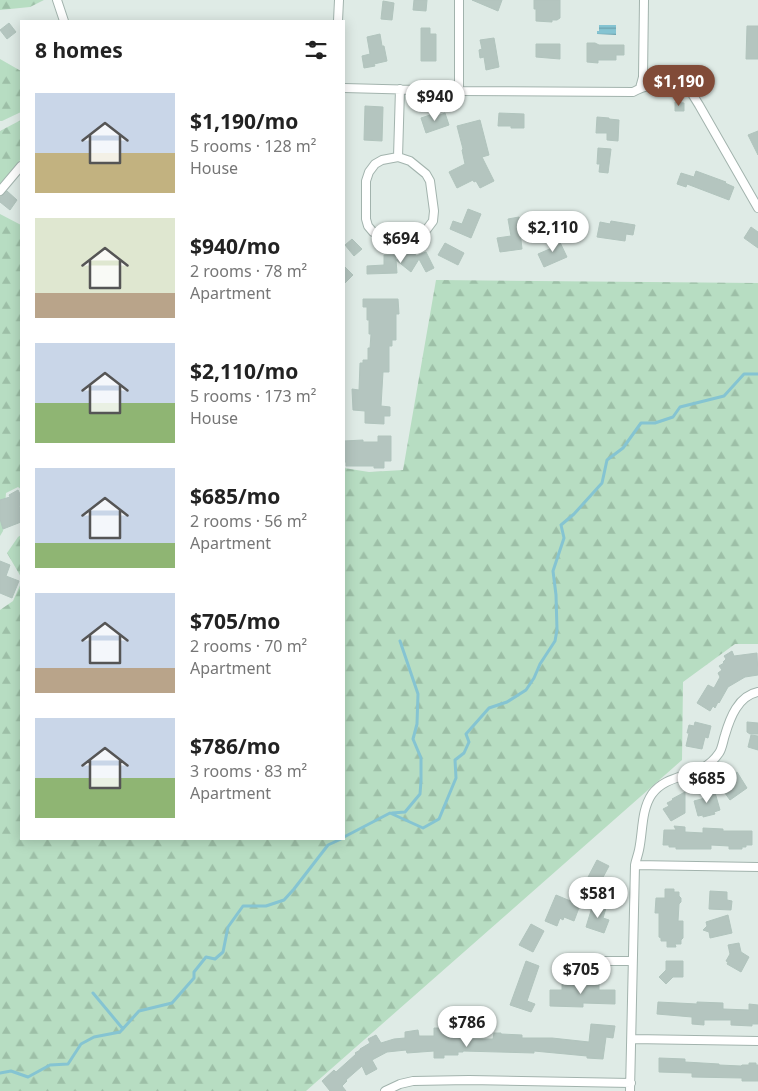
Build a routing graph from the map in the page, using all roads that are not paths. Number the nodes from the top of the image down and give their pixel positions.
1 (57, 0) edge
2 (339, 0) edge
3 (459, 0) edge
4 (644, 0) edge
5 (64, 20) edge
6 (338, 20) edge
7 (345, 88) edge
8 (640, 88) junction
9 (400, 89) junction
10 (459, 91) junction
11 (398, 157) junction
12 (20, 167) edge
13 (0, 191) edge
14 (758, 208) edge
15 (758, 692) edge
16 (635, 865) junction
17 (758, 867) edge
18 (565, 960) dead end
19 (632, 961) junction
20 (632, 1039) junction
21 (758, 1041) edge
22 (630, 1087) edge
23 (384, 1091) edge

1 - 5 street
2 - 6 street
3 - 10 street
4 - 8 street
7 - 9 street
8 - 10 street
8 - 14 street
9 - 10 street
9 - 11 street
11 - 11 street
12 - 13 street
15 - 16 street
16 - 17 street
16 - 19 street
18 - 19 street
19 - 20 street
20 - 21 street
20 - 22 street
22 - 23 street

